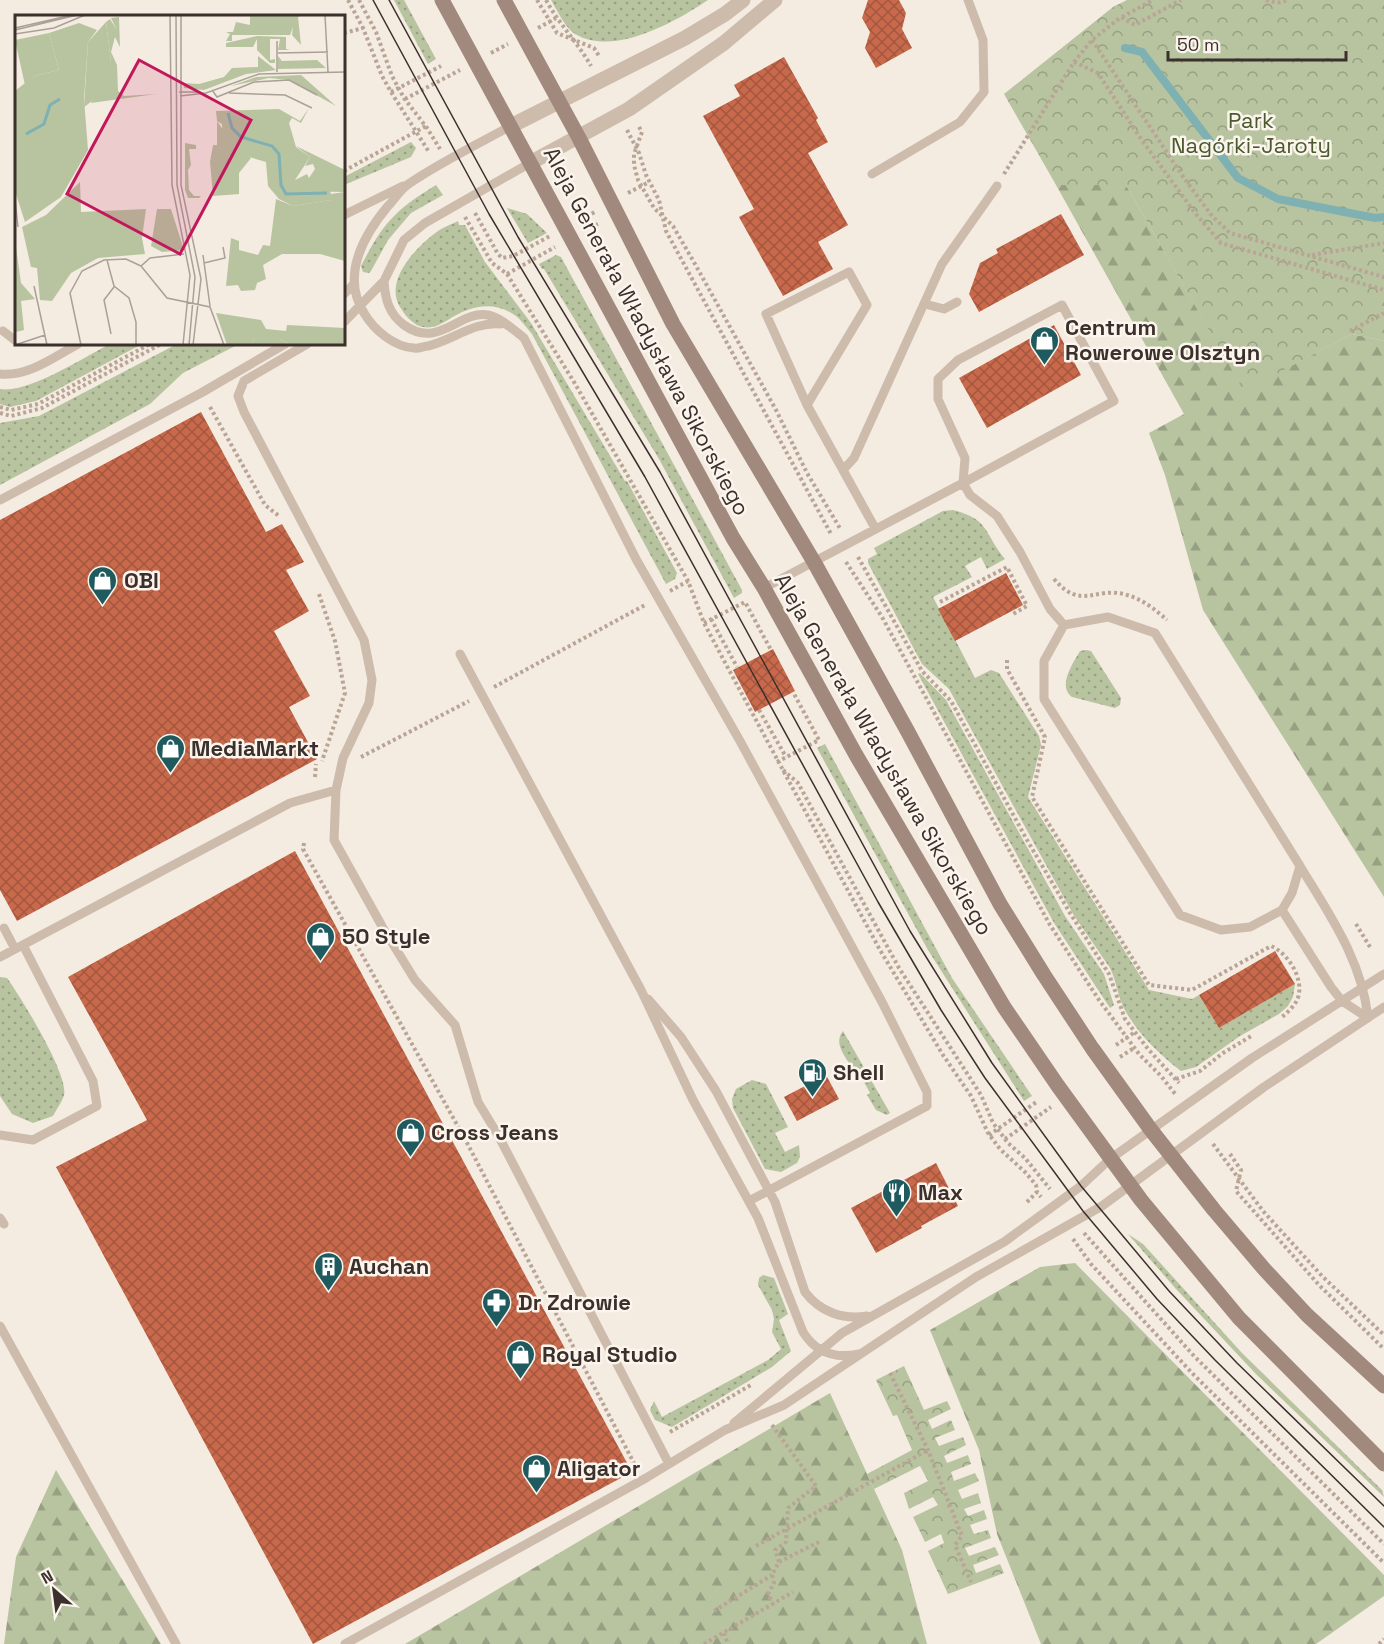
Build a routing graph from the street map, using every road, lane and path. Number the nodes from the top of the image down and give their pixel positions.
1 (348, 0) edge
2 (359, 0) edge
3 (442, 0) edge
4 (504, 0) edge
5 (537, 0) edge
6 (546, 0) edge
7 (743, 0) edge
8 (775, 0) edge
9 (968, 0) edge
10 (1153, 0) edge
11 (1181, 0) edge
12 (1266, 0) edge
13 (1289, 0) edge
14 (543, 11) junction
15 (538, 14) dead end
16 (1121, 17) junction
17 (556, 18) junction
18 (547, 23) junction
19 (363, 28) junction
20 (345, 33) edge
21 (574, 40) junction
22 (1092, 40) junction
23 (585, 55) dead end
24 (599, 56) dead end
25 (1074, 62) junction
26 (441, 66) dead end
27 (447, 77) dead end
28 (399, 88) junction
29 (391, 92) junction
30 (405, 99) junction
31 (558, 101) junction
32 (426, 126) junction
33 (509, 127) junction
34 (639, 127) dead end
35 (417, 132) junction
36 (579, 138) junction
37 (633, 140) dead end
38 (437, 144) dead end
39 (636, 147) junction
40 (430, 153) dead end
41 (530, 163) junction
42 (345, 170) edge
43 (872, 174) dead end
44 (650, 182) junction
45 (407, 184) junction
46 (641, 186) junction
47 (997, 186) joint
48 (636, 189) dead end
49 (647, 197) junction
50 (642, 199) dead end
51 (472, 209) dead end
52 (592, 213) dead end
53 (462, 214) dead end
54 (345, 215) edge
55 (662, 215) junction
56 (585, 217) dead end
57 (597, 224) dead end
58 (590, 227) dead end
59 (551, 236) dead end
60 (1384, 243) edge
61 (556, 246) dead end
62 (1308, 256) junction
63 (507, 274) junction
64 (1384, 277) edge
65 (384, 281) junction
66 (354, 284) junction
67 (1384, 290) edge
68 (345, 293) edge
69 (957, 302) dead end
70 (925, 304) junction
71 (360, 307) junction
72 (1384, 313) edge
73 (345, 320) edge
74 (506, 324) junction
75 (3, 331) dead end
76 (1350, 331) dead end
77 (15, 340) edge
78 (76, 345) edge
79 (148, 345) edge
80 (159, 345) edge
81 (283, 345) edge
82 (305, 345) edge
83 (0, 374) edge
84 (201, 393) junction
85 (807, 405) junction
86 (0, 407) edge
87 (0, 414) edge
88 (843, 470) junction
89 (963, 483) junction
90 (0, 500) edge
91 (286, 521) dead end
92 (875, 528) junction
93 (850, 543) junction
94 (838, 549) junction
95 (814, 562) junction
96 (688, 581) junction
97 (764, 588) junction
98 (320, 598) dead end
99 (658, 598) junction
100 (940, 602) dead end
101 (1013, 614) dead end
102 (711, 619) junction
103 (704, 623) junction
104 (1064, 625) junction
105 (771, 650) dead end
106 (460, 654) dead end
107 (1007, 660) dead end
108 (737, 667) dead end
109 (793, 692) dead end
110 (483, 694) junction
111 (759, 710) dead end
112 (786, 757) junction
113 (358, 758) dead end
114 (322, 761) dead end
115 (777, 762) junction
116 (316, 764) dead end
117 (780, 768) junction
118 (315, 777) dead end
119 (336, 790) junction
120 (304, 843) dead end
121 (1299, 866) junction
122 (1282, 910) junction
123 (4, 928) dead end
124 (19, 947) junction
125 (0, 957) edge
126 (1384, 974) edge
127 (1363, 987) junction
128 (641, 990) junction
129 (1342, 1001) junction
130 (1384, 1007) edge
131 (1368, 1018) junction
132 (1279, 1020) dead end
133 (1260, 1031) dead end
134 (1135, 1032) junction
135 (1127, 1038) junction
136 (1116, 1045) dead end
137 (1134, 1048) junction
138 (1124, 1054) dead end
139 (1168, 1083) dead end
140 (1038, 1101) dead end
141 (1045, 1111) dead end
142 (998, 1129) junction
143 (1151, 1130) junction
144 (0, 1135) edge
145 (990, 1135) junction
146 (1005, 1139) junction
147 (1230, 1154) dead end
148 (1171, 1155) junction
149 (1110, 1159) junction
150 (1227, 1164) dead end
151 (1239, 1180) junction
152 (1130, 1185) junction
153 (1049, 1188) dead end
154 (770, 1191) junction
155 (1041, 1198) dead end
156 (749, 1201) junction
157 (1084, 1233) dead end
158 (1073, 1238) dead end
159 (876, 1314) junction
160 (0, 1326) edge
161 (1384, 1335) edge
162 (1384, 1349) edge
163 (821, 1351) junction
164 (863, 1353) junction
165 (890, 1373) dead end
166 (1384, 1386) edge
167 (767, 1413) junction
168 (725, 1430) junction
169 (928, 1450) junction
170 (669, 1464) junction
171 (1384, 1464) edge
172 (640, 1473) dead end
173 (788, 1528) junction
174 (819, 1542) dead end
175 (1384, 1544) edge
176 (756, 1546) dead end
177 (779, 1562) junction
178 (1384, 1563) edge
179 (772, 1575) junction
180 (971, 1582) dead end
181 (793, 1592) dead end
182 (773, 1604) junction
183 (714, 1611) dead end
184 (724, 1633) junction
185 (1384, 1639) edge
186 (176, 1644) edge
187 (345, 1644) edge
188 (704, 1644) edge
189 (728, 1644) edge
190 (1379, 1644) edge

1 - 19 path
2 - 28 path
3 - 33 main road, Aleja Generała Władysława Sikorskiego
4 - 31 main road, Aleja Generała Władysława Sikorskiego
5 - 14 path
6 - 17 path
7 - 31 street
8 - 36 street
9 - 43 lane
10 - 16 path
11 - 16 path
12 - 13 path
14 - 15 path
14 - 18 path
16 - 22 path
17 - 18 path
17 - 21 path
18 - 21 path
19 - 20 path
19 - 29 path
21 - 23 path
21 - 24 path
22 - 25 path
22 - 62 path
25 - 47 path
25 - 67 path
26 - 28 path
27 - 30 path
28 - 29 path
28 - 30 path
29 - 35 path
30 - 32 path
31 - 33 street
31 - 36 main road, Aleja Generała Władysława Sikorskiego
32 - 35 path
32 - 38 path
33 - 41 main road, Aleja Generała Władysława Sikorskiego
33 - 45 lane
34 - 39 path
35 - 40 path
35 - 42 path
36 - 41 street
36 - 95 main road, Aleja Generała Władysława Sikorskiego
37 - 39 path
39 - 44 path
39 - 46 path
41 - 65 lane
41 - 97 main road, Aleja Generała Władysława Sikorskiego
44 - 46 path
44 - 55 path
45 - 54 lane
45 - 66 lane
46 - 48 path
46 - 49 path
47 - 70 lane
49 - 50 path
49 - 55 path
51 - 59 path
52 - 56 path
53 - 63 path
55 - 93 path
55 - 94 path
57 - 58 path
60 - 62 path
61 - 63 path
62 - 64 path
63 - 96 path
65 - 71 lane
65 - 74 lane
66 - 68 lane
66 - 71 lane
69 - 70 lane
70 - 88 lane
71 - 73 lane
71 - 74 lane
72 - 76 path
74 - 99 lane
75 - 77 lane
78 - 83 lane
79 - 86 path
80 - 87 path
81 - 84 lane
82 - 119 lane
84 - 90 lane
84 - 91 path
85 - 85 lane
85 - 88 lane
88 - 92 lane
89 - 89 lane
89 - 92 lane
89 - 104 lane
92 - 93 lane
93 - 94 lane
93 - 134 path
94 - 95 lane
94 - 135 path
95 - 97 lane
95 - 143 main road, Aleja Generała Władysława Sikorskiego
96 - 99 path
96 - 103 path
97 - 149 main road, Aleja Generała Władysława Sikorskiego
98 - 114 path
99 - 110 path
99 - 154 lane
100 - 101 path
102 - 103 path
102 - 105 path
102 - 108 path
103 - 115 path
104 - 121 lane
104 - 122 lane
106 - 110 lane
107 - 132 path
109 - 112 path
110 - 113 path
110 - 128 lane
111 - 112 path
112 - 115 path
115 - 117 path
116 - 118 path
117 - 142 path
117 - 145 path
119 - 124 lane
119 - 170 lane
120 - 172 path
121 - 122 lane
121 - 127 lane
122 - 129 lane
123 - 124 lane
124 - 125 lane
124 - 144 lane
126 - 127 lane
127 - 129 lane
127 - 131 lane
128 - 154 lane
128 - 156 lane
129 - 131 lane
129 - 143 lane
130 - 131 lane
131 - 148 lane
133 - 134 path
134 - 135 path
135 - 136 path
135 - 137 path
137 - 138 path
137 - 139 path
140 - 142 path
141 - 146 path
142 - 145 path
142 - 146 path
143 - 148 main road, Aleja Generała Władysława Sikorskiego
143 - 149 lane
145 - 155 path
146 - 153 path
147 - 151 path
148 - 152 lane
148 - 166 main road, Aleja Generała Władysława Sikorskiego
149 - 152 main road, Aleja Generała Władysława Sikorskiego
149 - 159 lane
150 - 151 path
151 - 161 path
151 - 162 path
152 - 164 lane
152 - 171 main road, Aleja Generała Władysława Sikorskiego
154 - 156 lane
154 - 159 lane
156 - 163 lane
157 - 175 path
158 - 178 path
159 - 163 lane
160 - 186 lane
163 - 164 lane
163 - 168 lane
164 - 167 lane
165 - 169 path
167 - 168 lane
167 - 173 path
168 - 170 lane
169 - 173 path
169 - 180 path
170 - 187 lane
173 - 176 path
173 - 177 path
174 - 177 path
177 - 179 path
179 - 182 path
179 - 183 path
181 - 182 path
182 - 184 path
184 - 188 path
184 - 189 path
185 - 190 path

